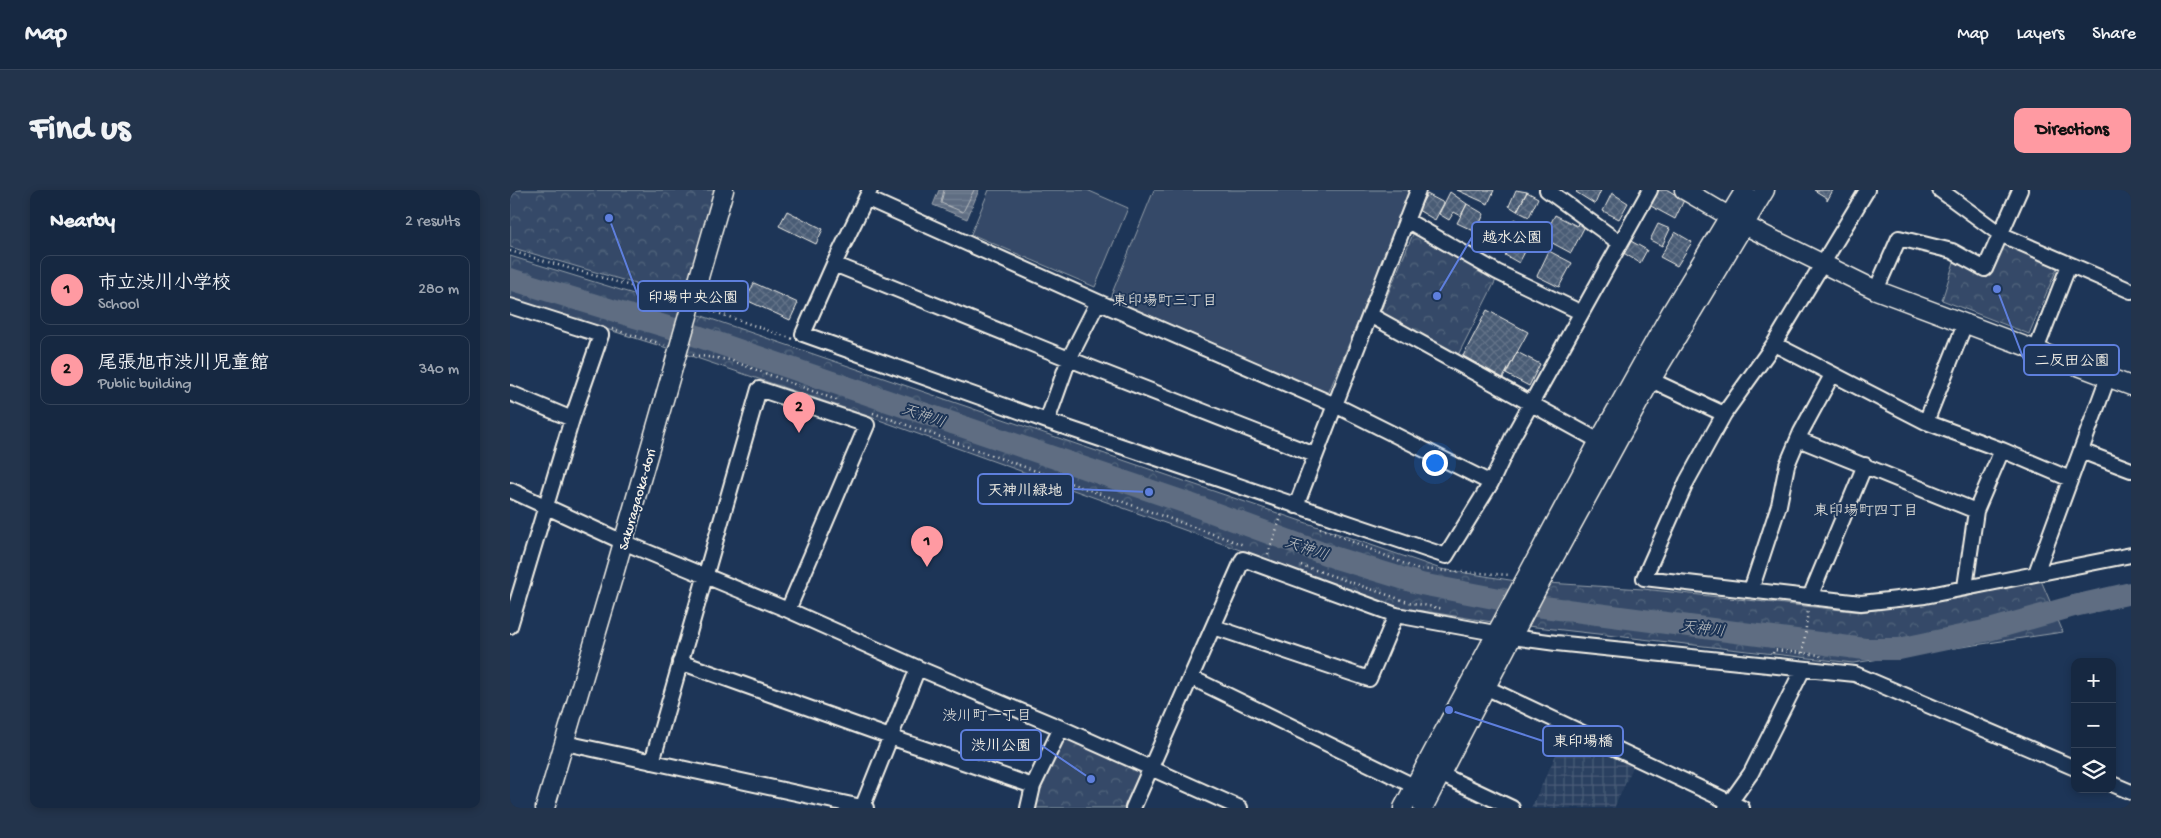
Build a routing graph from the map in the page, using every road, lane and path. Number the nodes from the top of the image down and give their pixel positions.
1 (724, 190) edge
2 (1418, 190) edge
3 (1546, 190) edge
4 (1650, 190) edge
5 (1684, 190) edge
6 (1746, 190) edge
7 (1765, 190) edge
8 (1867, 190) edge
9 (1940, 190) edge
10 (2020, 190) edge
11 (868, 194) edge
12 (1406, 220) junction
13 (1736, 221) junction
14 (2000, 234) junction
15 (1620, 243) junction
16 (510, 251) edge
17 (1822, 262) junction
18 (834, 264) junction
19 (2069, 264) junction
20 (1876, 290) junction
21 (2131, 291) edge
22 (1098, 302) junction
23 (692, 304) junction
24 (510, 306) edge
25 (1580, 312) junction
26 (1370, 315) junction
27 (1965, 324) junction
28 (1774, 344) junction
29 (2036, 350) junction
30 (678, 353) junction
31 (1069, 360) junction
32 (1832, 375) junction
33 (2108, 377) junction
34 (1651, 380) junction
35 (2131, 386) edge
36 (510, 393) edge
37 (846, 403) dead end
38 (1531, 403) junction
39 (1335, 405) junction
40 (864, 410) dead end
41 (1724, 414) junction
42 (572, 419) junction
43 (1047, 422) junction
44 (1926, 422) junction
45 (1798, 439) junction
46 (1599, 441) junction
47 (2002, 450) junction
48 (2081, 450) junction
49 (1315, 456) junction
50 (1865, 465) junction
51 (2131, 470) edge
52 (2070, 479) junction
53 (1491, 483) junction
54 (510, 490) edge
55 (546, 506) junction
56 (1296, 506) junction
57 (1976, 511) junction
58 (1282, 513) dead end
59 (623, 542) junction
60 (1250, 547) dead end
61 (2131, 555) edge
62 (1276, 556) dead end
63 (1300, 565) dead end
64 (2036, 572) junction
65 (704, 577) junction
66 (1530, 584) junction
67 (1965, 587) junction
68 (1751, 590) junction
69 (1809, 604) junction
70 (512, 609) edge
71 (1445, 609) dead end
72 (788, 610) junction
73 (1396, 615) junction
74 (510, 626) edge
75 (1214, 627) junction
76 (1507, 628) junction
77 (1803, 653) dead end
78 (680, 662) junction
79 (918, 668) junction
80 (1803, 669) junction
81 (1192, 678) junction
82 (1485, 687) junction
83 (1061, 728) junction
84 (890, 737) junction
85 (565, 743) junction
86 (652, 762) junction
87 (2071, 766) edge
88 (1152, 769) junction
89 (1440, 774) junction
90 (1033, 786) junction
91 (1414, 786) junction
92 (2116, 786) edge
93 (2131, 792) edge
94 (1732, 806) edge
95 (545, 808) edge
96 (864, 808) edge
97 (1028, 808) edge
98 (1133, 808) edge
99 (1240, 808) edge
100 (1403, 808) edge
101 (1423, 808) edge
102 (1512, 808) edge

1 - 23 street, Sakuragaoka-dori
2 - 12 street
3 - 15 street
4 - 15 street
5 - 13 street
6 - 13 street
7 - 13 street
8 - 17 street
9 - 14 street
10 - 14 street
11 - 18 street
11 - 22 street
12 - 25 street
12 - 26 street
13 - 17 street
13 - 34 street
13 - 46 street
14 - 19 street
14 - 20 street
15 - 25 street
16 - 23 path
17 - 20 street
17 - 28 street
18 - 31 street
18 - 43 street
19 - 21 street
19 - 29 street
20 - 27 street
22 - 31 street
22 - 39 street
23 - 30 street, Sakuragaoka-dori
24 - 42 street
25 - 38 street
26 - 38 street
26 - 39 street
27 - 29 street
27 - 44 street
28 - 32 street
28 - 41 street
29 - 33 street
30 - 37 path
30 - 59 street, Sakuragaoka-dori
31 - 43 street
31 - 49 street
32 - 44 street
32 - 45 street
33 - 35 street
33 - 48 street
34 - 41 street
34 - 66 street
36 - 42 street
38 - 46 street
38 - 53 street
39 - 49 street
39 - 53 street
40 - 60 path
41 - 68 street
42 - 55 street
43 - 56 street
44 - 47 street
45 - 50 street
45 - 68 street
46 - 66 street
47 - 52 street
47 - 57 street
48 - 51 street
48 - 52 street
49 - 56 street
50 - 57 street
50 - 69 street
52 - 64 street
53 - 56 street
54 - 55 street
55 - 59 street
55 - 70 street
57 - 67 street
58 - 62 path
59 - 65 street
59 - 85 street, Sakuragaoka-dori
61 - 64 street
63 - 71 path
64 - 67 street
65 - 72 street
65 - 72 street
65 - 78 street
66 - 76 street
67 - 69 street
68 - 69 street
69 - 77 path
70 - 74 street
72 - 79 street
73 - 75 street
73 - 75 street
73 - 76 street
75 - 81 street
76 - 80 street
76 - 82 street
76 - 91 street
78 - 84 street
78 - 86 street
79 - 83 street
79 - 84 street
80 - 87 street
80 - 94 street
81 - 88 street
81 - 91 street
82 - 89 street
82 - 94 street
83 - 88 street
83 - 90 street
84 - 90 street
84 - 96 street
85 - 86 street
85 - 95 street, Sakuragaoka-dori
86 - 96 street
88 - 98 street
88 - 99 street
89 - 101 street
89 - 102 street
90 - 97 street
91 - 100 street
92 - 93 street

